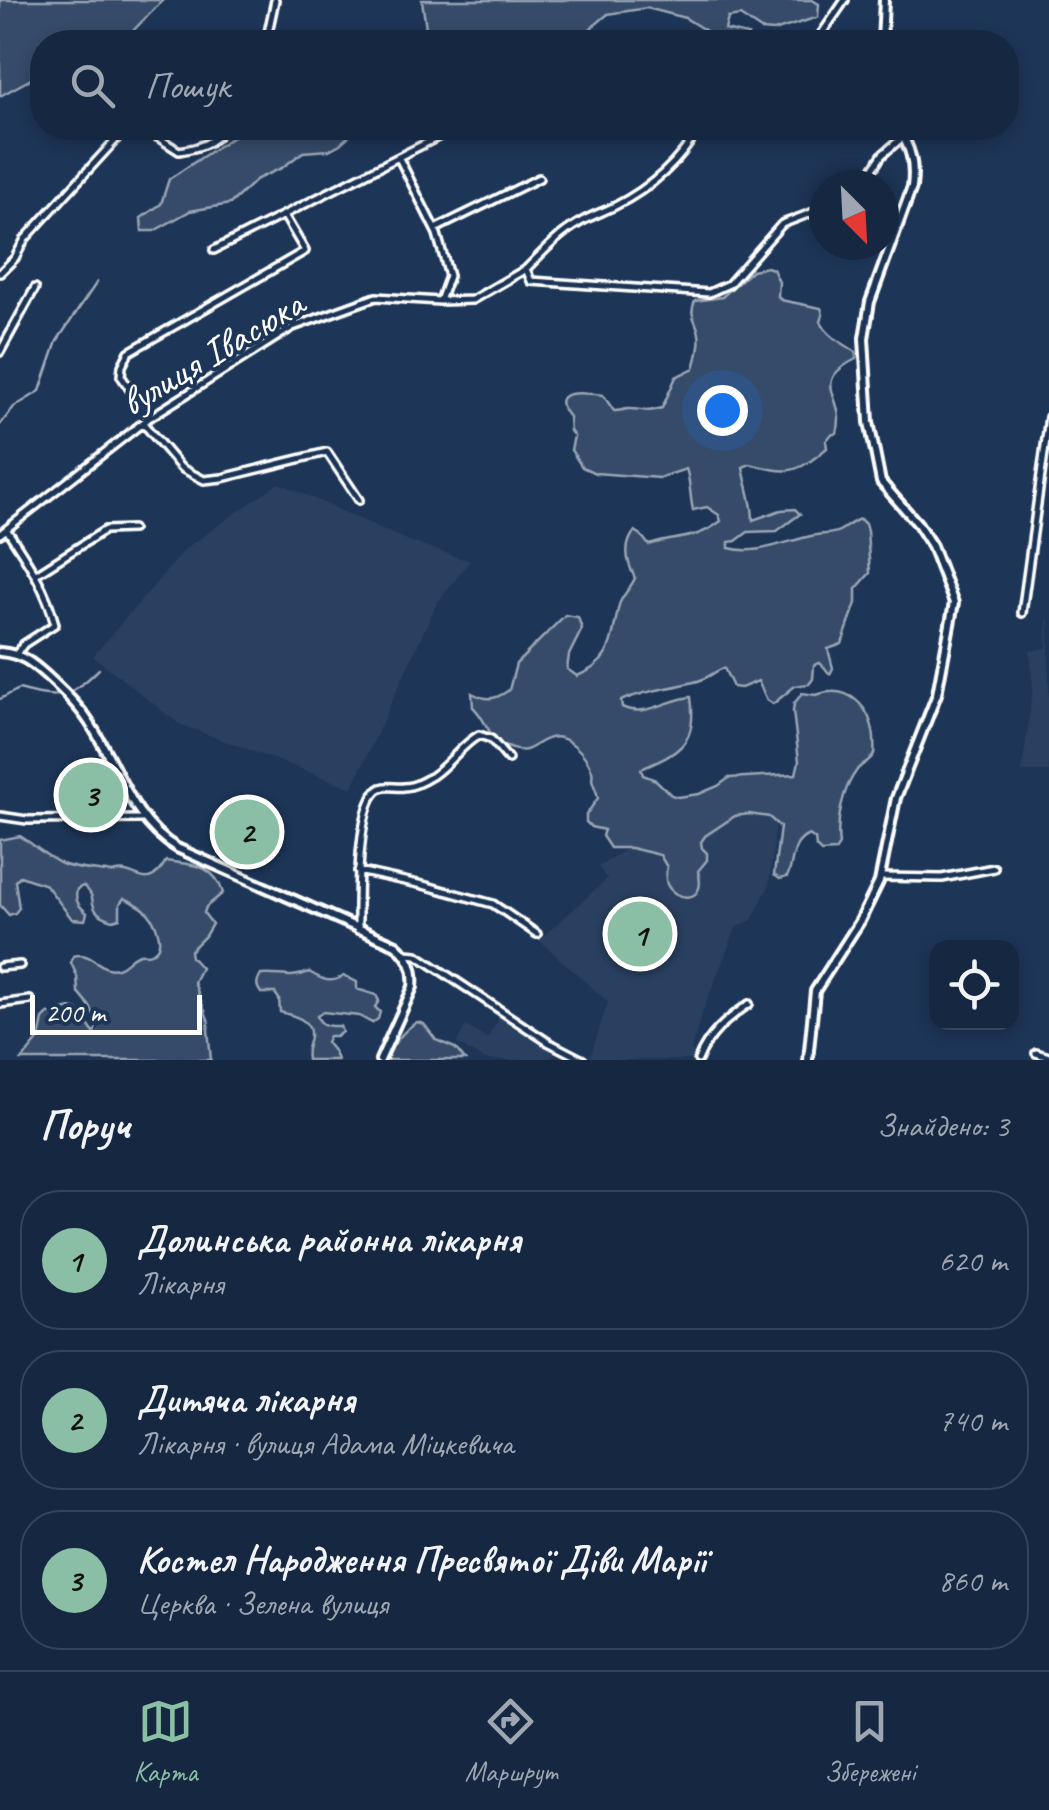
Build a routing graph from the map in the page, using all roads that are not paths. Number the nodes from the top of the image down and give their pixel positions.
1 (275, 0) edge
2 (845, 0) edge
3 (884, 0) edge
4 (269, 30) edge
5 (824, 30) edge
6 (883, 30) edge
7 (116, 140) edge
8 (162, 140) edge
9 (212, 140) edge
10 (433, 140) edge
11 (692, 140) edge
12 (899, 140) edge
13 (906, 140) edge
14 (398, 158) junction
15 (872, 170) edge
16 (539, 178) dead end
17 (809, 214) edge
18 (284, 215) junction
19 (435, 229) junction
20 (214, 250) dead end
21 (526, 269) junction
22 (0, 273) edge
23 (35, 288) dead end
24 (440, 301) junction
25 (0, 352) edge
26 (1049, 417) edge
27 (149, 418) junction
28 (143, 423) junction
29 (359, 500) dead end
30 (132, 529) dead end
31 (3, 532) edge
32 (36, 574) junction
33 (1022, 613) dead end
34 (0, 652) edge
35 (17, 654) junction
36 (508, 759) dead end
37 (0, 816) edge
38 (142, 820) junction
39 (994, 868) dead end
40 (358, 871) junction
41 (881, 877) junction
42 (358, 930) junction
43 (537, 934) dead end
44 (406, 954) junction
45 (20, 965) dead end
46 (0, 966) edge
47 (30, 1000) dead end
48 (0, 1004) edge
49 (749, 1004) dead end
50 (1036, 1052) dead end
51 (1049, 1057) edge
52 (380, 1060) edge
53 (583, 1060) edge
54 (698, 1060) edge
55 (808, 1060) edge

1 - 4 street
2 - 5 street
3 - 6 street
7 - 22 street
8 - 9 street
10 - 14 street
11 - 21 street, вулиця Івасюка
12 - 15 street
13 - 41 street
14 - 18 street
14 - 19 street
16 - 19 street
17 - 21 street
18 - 20 street
18 - 27 street
19 - 24 street
21 - 24 street, вулиця Івасюка
23 - 25 street
24 - 27 street, вулиця Івасюка
26 - 33 street
27 - 28 street, вулиця Івасюка
28 - 29 street
28 - 31 street, вулиця Івасюка
30 - 32 street
31 - 32 street
32 - 35 street
34 - 35 street
35 - 38 street
36 - 40 street
37 - 38 street
38 - 42 street
39 - 41 street
40 - 42 street
40 - 43 street
41 - 55 street
42 - 44 street
44 - 52 street
44 - 53 street
45 - 46 street
47 - 48 street
49 - 54 street
50 - 51 street

